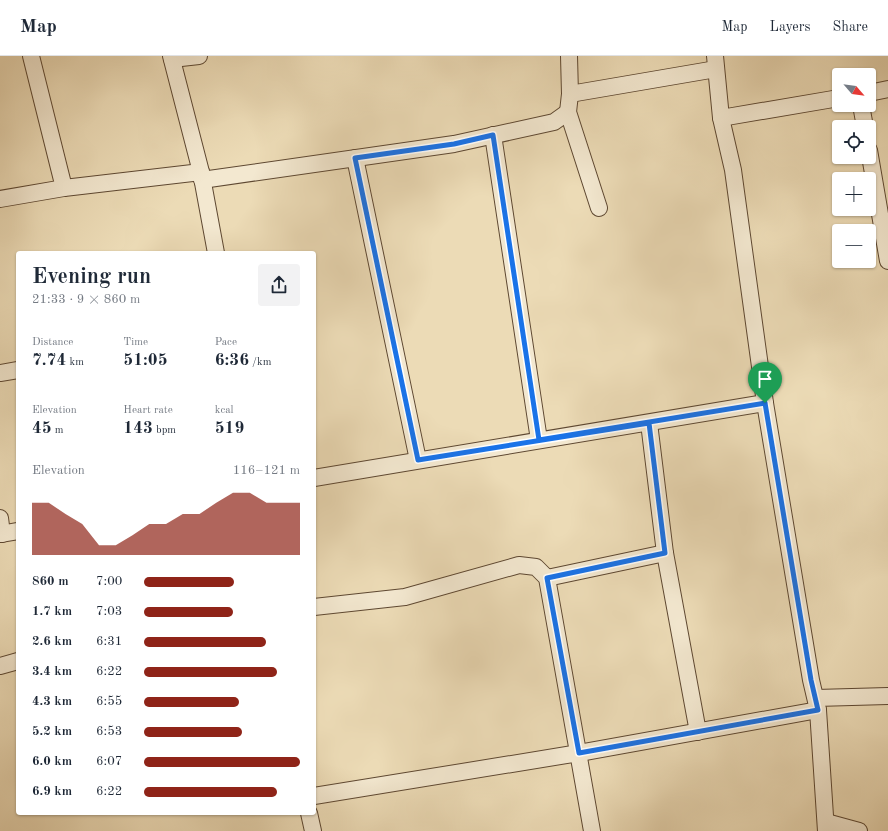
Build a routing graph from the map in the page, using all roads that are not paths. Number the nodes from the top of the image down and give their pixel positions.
1 (32, 56) edge
2 (199, 56) edge
3 (570, 56) edge
4 (172, 57) edge
5 (715, 62) edge
6 (888, 90) edge
7 (876, 92) edge
8 (570, 94) junction
9 (832, 99) edge
10 (568, 112) junction
11 (721, 118) junction
12 (493, 135) junction
13 (355, 158) junction
14 (871, 164) edge
15 (201, 176) junction
16 (64, 188) junction
17 (0, 199) edge
18 (599, 208) dead end
19 (216, 251) edge
20 (888, 261) edge
21 (16, 370) edge
22 (0, 373) edge
23 (765, 403) junction
24 (649, 423) junction
25 (539, 440) junction
26 (418, 460) junction
27 (316, 478) edge
28 (0, 518) edge
29 (16, 531) edge
30 (1, 534) edge
31 (665, 553) junction
32 (547, 578) junction
33 (316, 607) edge
34 (16, 662) edge
35 (0, 666) edge
36 (888, 696) edge
37 (817, 704) junction
38 (698, 732) junction
39 (579, 753) junction
40 (316, 796) edge
41 (309, 815) edge
42 (826, 827) edge
43 (313, 831) edge
44 (592, 831) edge
45 (859, 831) edge

1 - 16 street
2 - 4 street
3 - 8 street
4 - 15 street
5 - 8 street
5 - 11 street
6 - 7 street
8 - 10 street
9 - 11 street
10 - 12 street
10 - 18 street
11 - 23 street
12 - 13 street
12 - 25 street
13 - 15 street
13 - 26 street
14 - 20 street
15 - 16 street
15 - 19 street
16 - 17 street
21 - 22 street
23 - 24 street
23 - 37 street
24 - 25 street
24 - 31 street
25 - 26 street
26 - 27 street
28 - 30 street
29 - 30 street
31 - 32 street
31 - 38 street
32 - 33 street
32 - 39 street
34 - 35 street
36 - 37 street
37 - 38 street
37 - 42 street
38 - 39 street
39 - 40 street
39 - 44 street
41 - 43 street
42 - 45 street

